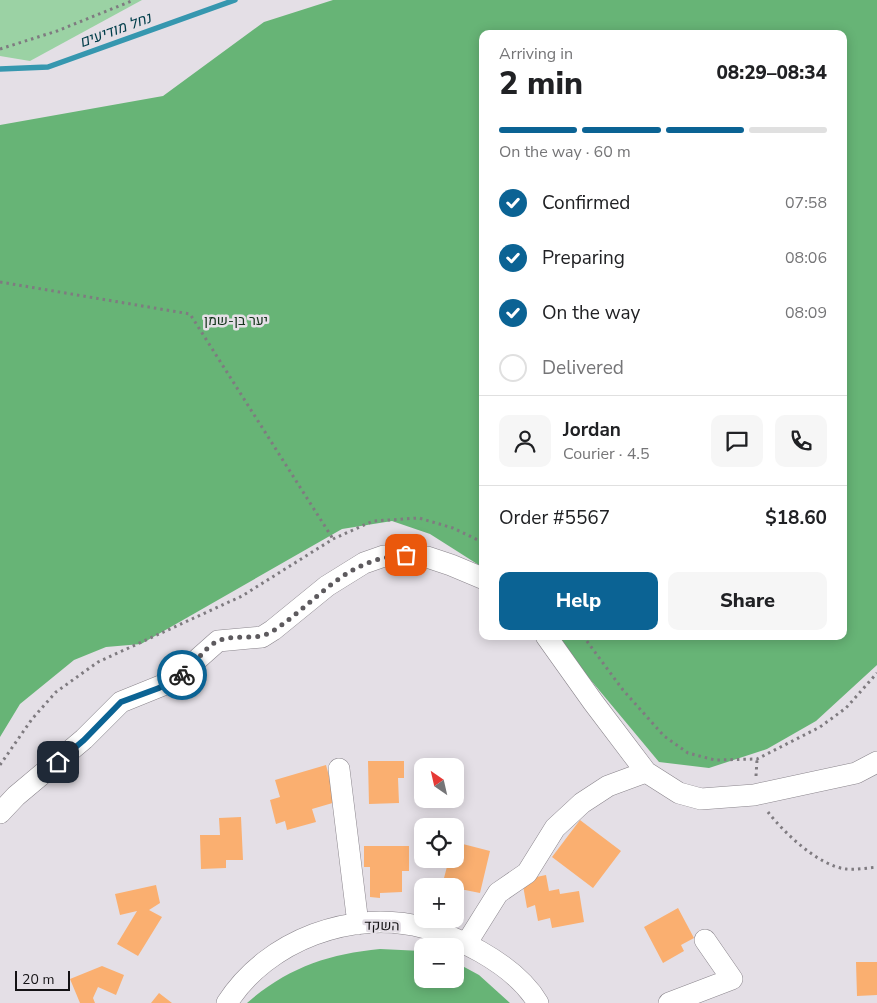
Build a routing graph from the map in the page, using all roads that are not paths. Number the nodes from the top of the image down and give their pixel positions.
1 (479, 577) edge
2 (549, 640) edge
3 (877, 762) edge
4 (339, 768) dead end
5 (646, 772) junction
6 (0, 813) edge
7 (358, 924) junction
8 (705, 940) dead end
9 (466, 944) junction
10 (227, 1003) edge
11 (538, 1003) edge
12 (669, 1003) edge

1 - 6 street
2 - 5 street
3 - 5 street
4 - 7 street
5 - 9 street
7 - 9 street, השקד
7 - 10 street, השקד
8 - 12 street
9 - 11 street, השקד

